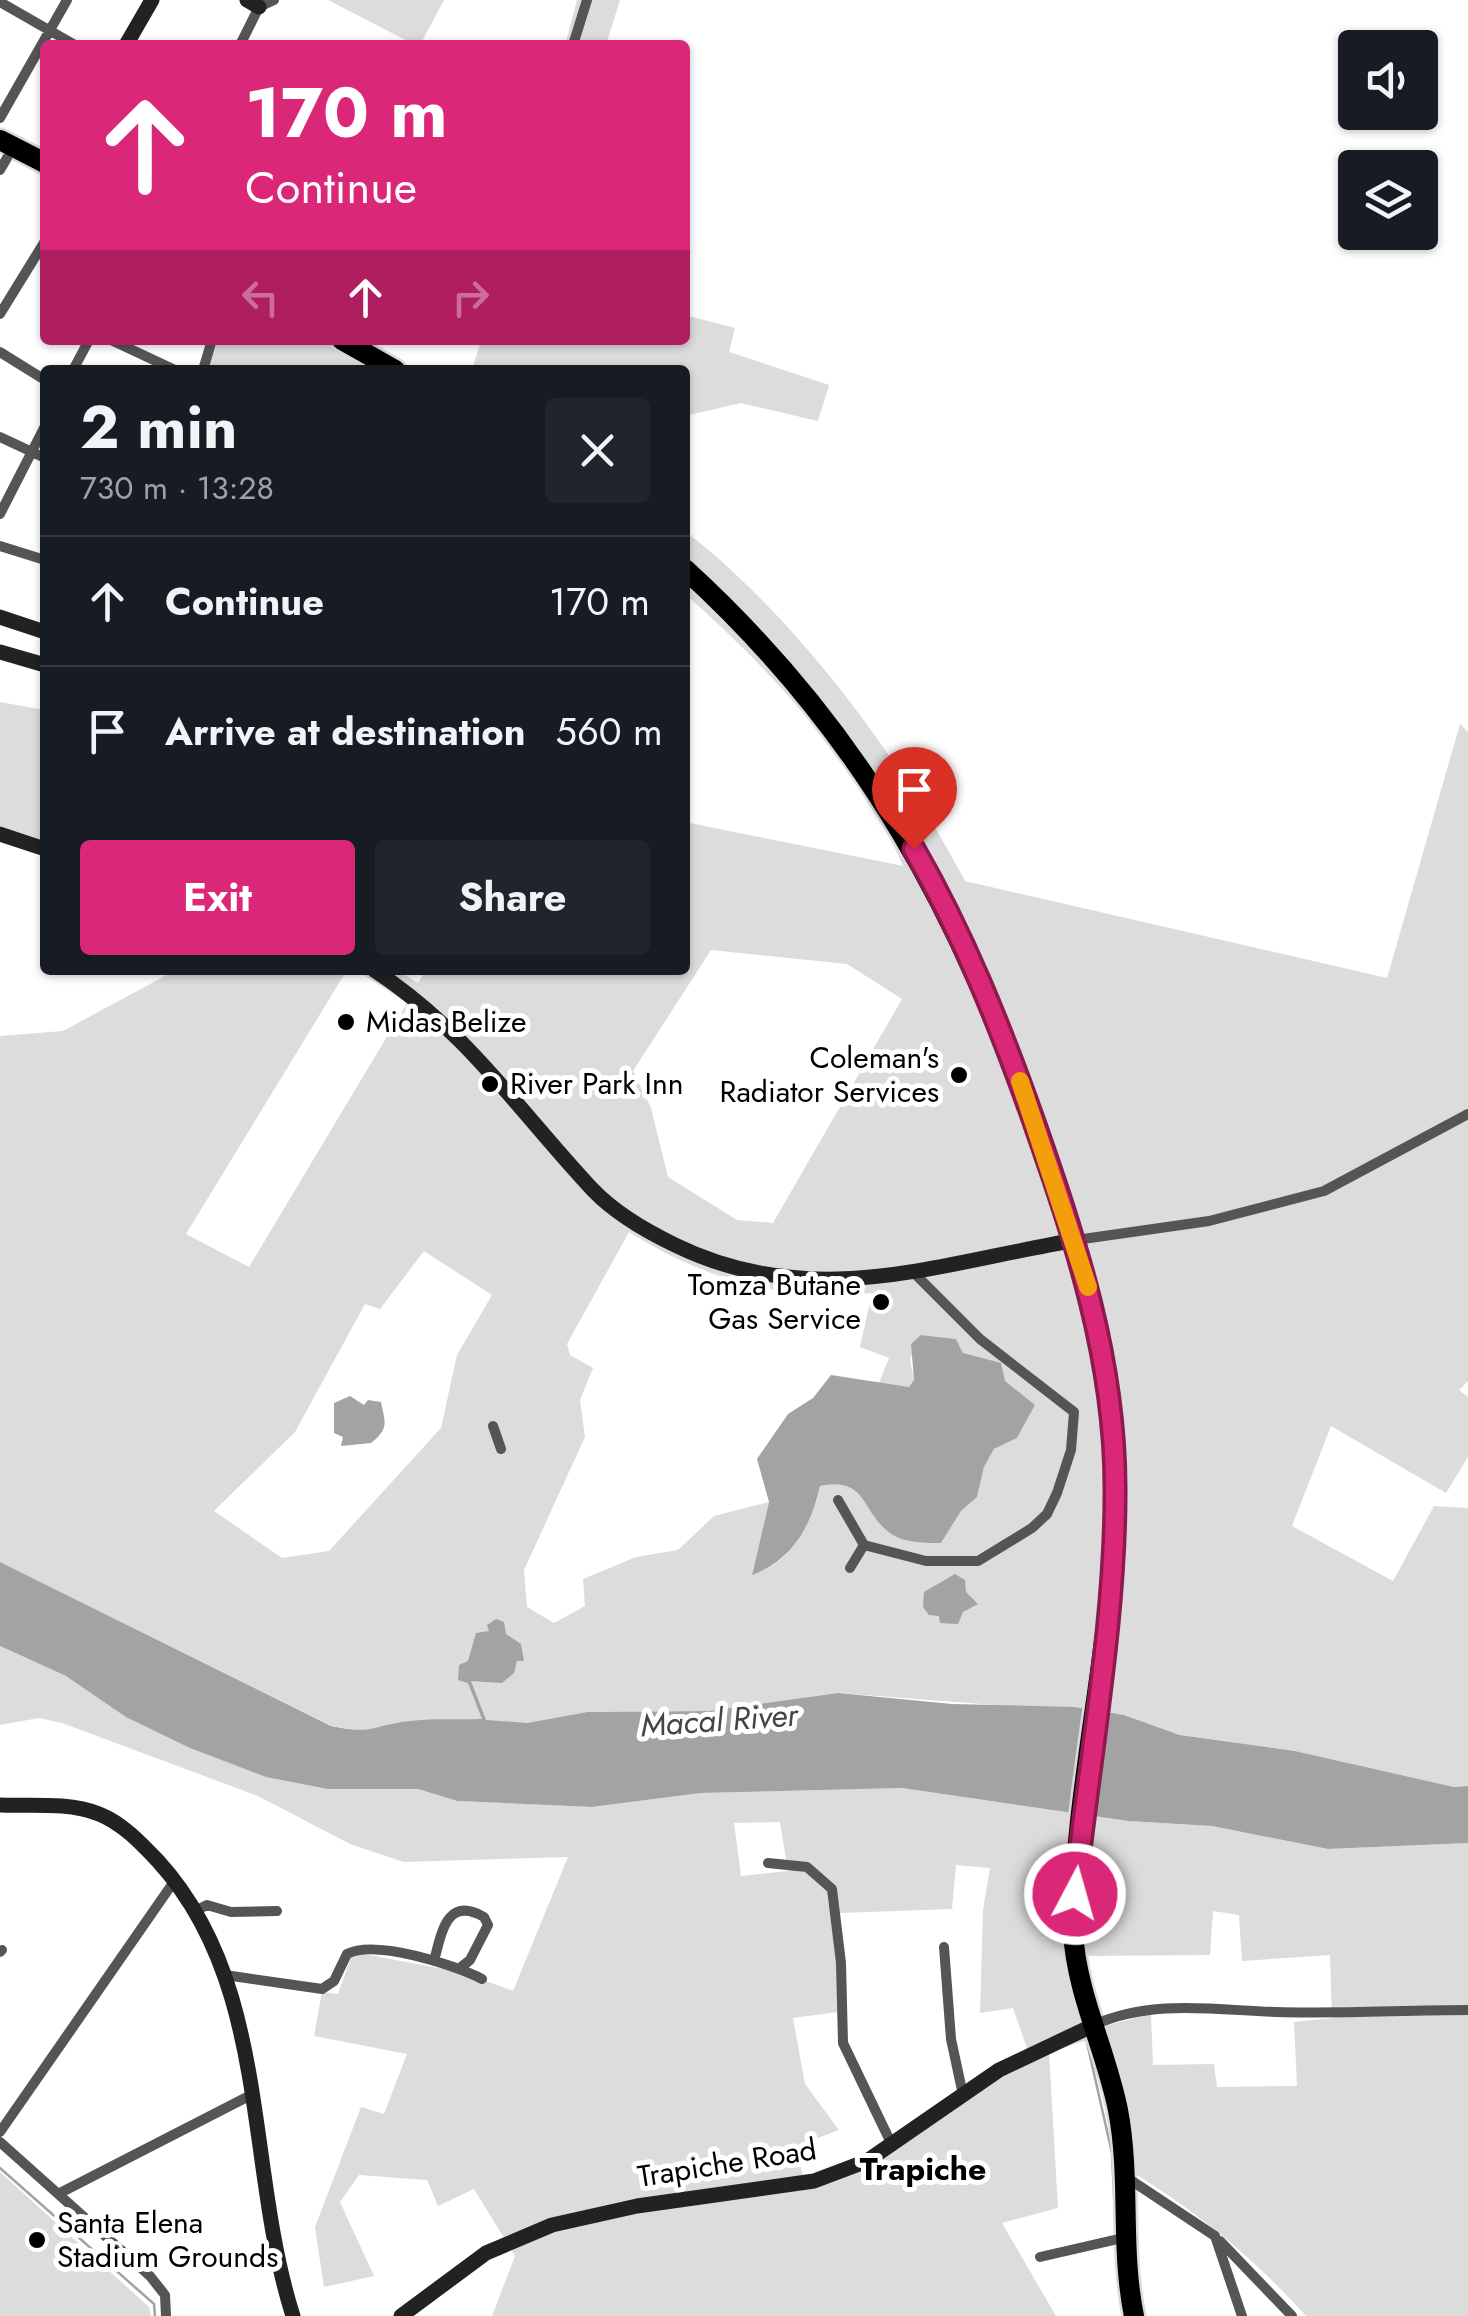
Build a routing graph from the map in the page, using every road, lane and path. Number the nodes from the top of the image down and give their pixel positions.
1 (67, 0) edge
2 (152, 0) edge
3 (587, 0) edge
4 (0, 2) edge
5 (260, 2) edge
6 (50, 30) junction
7 (44, 40) edge
8 (67, 40) edge
9 (129, 40) edge
10 (242, 40) edge
11 (575, 40) edge
12 (40, 48) edge
13 (0, 118) edge
14 (2, 155) edge
15 (40, 161) edge
16 (40, 174) edge
17 (40, 249) edge
18 (0, 314) edge
19 (122, 345) edge
20 (351, 345) edge
21 (372, 345) edge
22 (0, 352) edge
23 (164, 365) edge
24 (385, 365) edge
25 (406, 365) edge
26 (40, 377) edge
27 (40, 436) edge
28 (0, 437) edge
29 (32, 451) junction
30 (40, 455) edge
31 (0, 514) edge
32 (0, 546) edge
33 (40, 558) edge
34 (690, 574) edge
35 (0, 617) edge
36 (40, 630) edge
37 (0, 652) edge
38 (40, 664) edge
39 (0, 834) edge
40 (40, 848) edge
41 (381, 975) edge
42 (1468, 1114) edge
43 (1076, 1240) junction
44 (913, 1272) junction
45 (493, 1426) dead end
46 (501, 1449) dead end
47 (838, 1500) dead end
48 (864, 1545) junction
49 (850, 1568) dead end
50 (0, 1805) edge
51 (768, 1863) dead end
52 (175, 1880) junction
53 (197, 1910) junction
54 (277, 1911) dead end
55 (944, 1947) dead end
56 (434, 1961) junction
57 (460, 1968) junction
58 (224, 1975) junction
59 (482, 1979) dead end
60 (1468, 2010) edge
61 (1094, 2025) junction
62 (251, 2095) junction
63 (963, 2095) junction
64 (0, 2132) edge
65 (0, 2142) edge
66 (892, 2145) junction
67 (1126, 2176) junction
68 (58, 2194) junction
69 (1215, 2236) junction
70 (1128, 2238) junction
71 (1040, 2257) dead end
72 (166, 2316) edge
73 (293, 2316) edge
74 (401, 2316) edge
75 (1134, 2316) edge
76 (1144, 2316) edge
77 (1242, 2316) edge
78 (1292, 2316) edge

1 - 6 street
2 - 9 street
3 - 11 street
4 - 6 street
5 - 10 street
6 - 7 street
6 - 8 street
12 - 13 street
14 - 15 highway
14 - 16 highway
17 - 18 street
19 - 23 street
20 - 24 highway
21 - 25 highway
22 - 26 street
27 - 29 street
28 - 29 street
29 - 30 street
29 - 31 street
32 - 33 street
34 - 43 highway
35 - 36 street
37 - 38 street
39 - 40 street
41 - 44 street
42 - 43 street
43 - 44 street
43 - 61 highway
44 - 48 street
45 - 46 street
47 - 48 street
48 - 49 street
50 - 52 street
51 - 66 street
52 - 53 street
52 - 64 street
53 - 54 street
53 - 58 street
55 - 63 street
56 - 57 street
56 - 57 street
56 - 58 street
57 - 59 street
58 - 62 street
60 - 61 street, Trapiche Road
61 - 63 street, Trapiche Road
61 - 67 highway
62 - 68 street
62 - 73 street
63 - 66 street, Trapiche Road
65 - 68 street
66 - 74 street, Trapiche Road
67 - 69 street
67 - 70 highway
68 - 72 street
69 - 77 street
69 - 78 street
70 - 71 street
70 - 75 highway
70 - 76 highway

